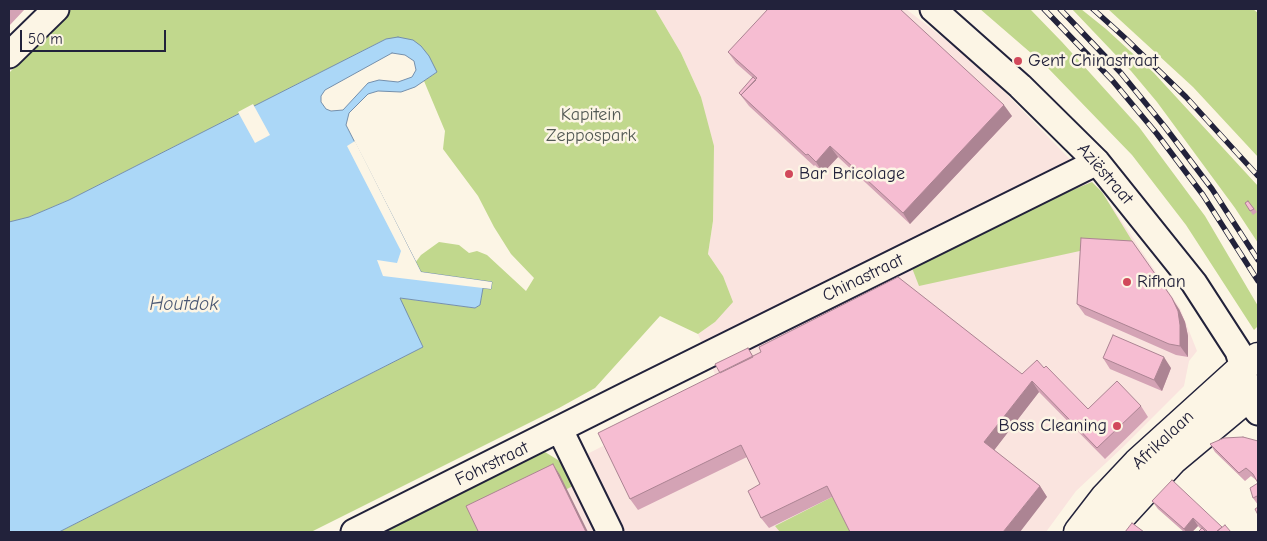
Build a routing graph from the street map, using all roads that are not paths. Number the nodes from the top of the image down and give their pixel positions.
1 (56, 9) edge
2 (933, 9) edge
3 (9, 55) edge
4 (1098, 162) junction
5 (1251, 362) edge
6 (629, 394) joint
7 (1254, 400) edge
8 (560, 430) junction
9 (354, 532) edge
10 (610, 532) edge
11 (1078, 532) edge
12 (1107, 532) edge

1 - 3 street
2 - 4 street, Aziëstraat
4 - 5 street, Aziëstraat
4 - 6 street, Chinastraat
5 - 11 main road, Afrikalaan
6 - 8 street, Fohrstraat
7 - 12 main road, Afrikalaan
8 - 9 street, Fohrstraat
8 - 10 street

